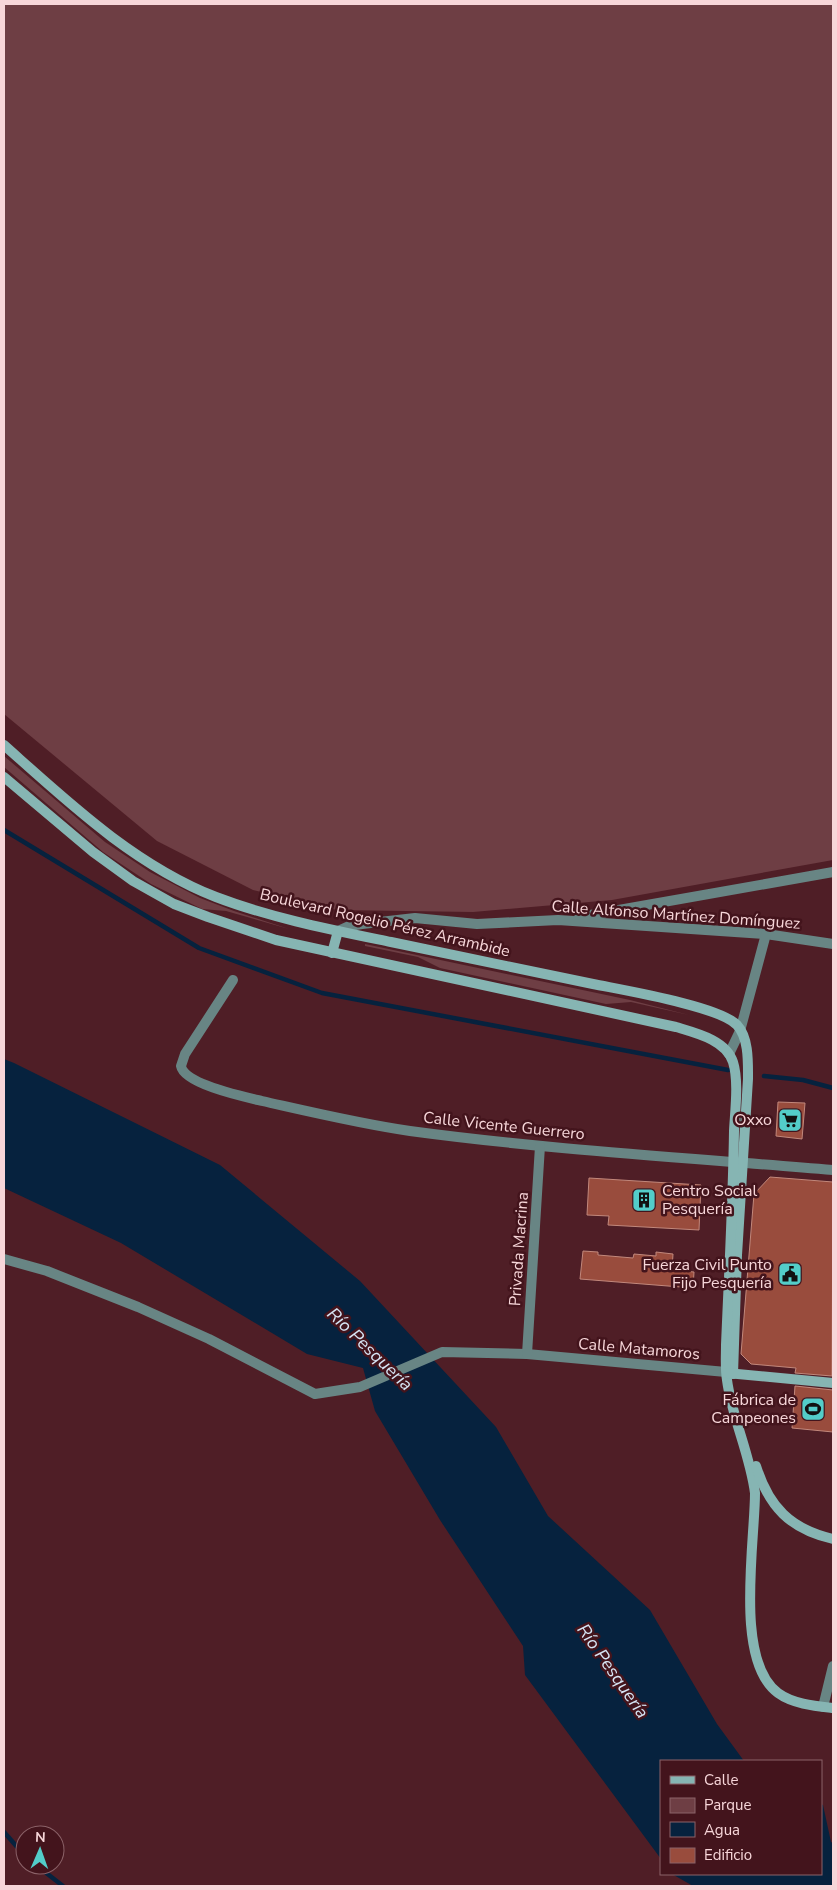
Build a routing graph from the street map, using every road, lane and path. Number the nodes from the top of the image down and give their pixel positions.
1 (4, 745) edge
2 (4, 777) edge
3 (833, 872) edge
4 (563, 920) junction
5 (338, 931) junction
6 (766, 934) junction
7 (833, 944) edge
8 (332, 953) junction
9 (233, 980) dead end
10 (740, 1031) junction
11 (728, 1054) junction
12 (540, 1146) junction
13 (738, 1162) junction
14 (833, 1170) edge
15 (4, 1259) edge
16 (527, 1354) junction
17 (729, 1373) junction
18 (833, 1383) edge
19 (833, 1539) edge
20 (833, 1666) edge
21 (828, 1708) edge

1 - 5 main road, Boulevard Rogelio Pérez Arrambide
2 - 8 main road
3 - 4 street
4 - 5 street, Calle Alfonso Martínez Domínguez
4 - 6 street, Calle Alfonso Martínez Domínguez
5 - 8 main road
5 - 10 main road, Boulevard Rogelio Pérez Arrambide
6 - 7 street, Calle Alfonso Martínez Domínguez
6 - 10 street
8 - 11 main road
9 - 12 street, Calle Vicente Guerrero
10 - 11 street
10 - 13 main road
11 - 13 main road
12 - 13 street, Calle Vicente Guerrero
12 - 16 street, Privada Macrina
13 - 14 street, Calle Vicente Guerrero
13 - 17 main road
15 - 16 street, Calle Matamoros
16 - 17 street, Calle Matamoros
17 - 18 main road, Calle Matamoros
17 - 19 main road
17 - 21 main road
20 - 21 street

